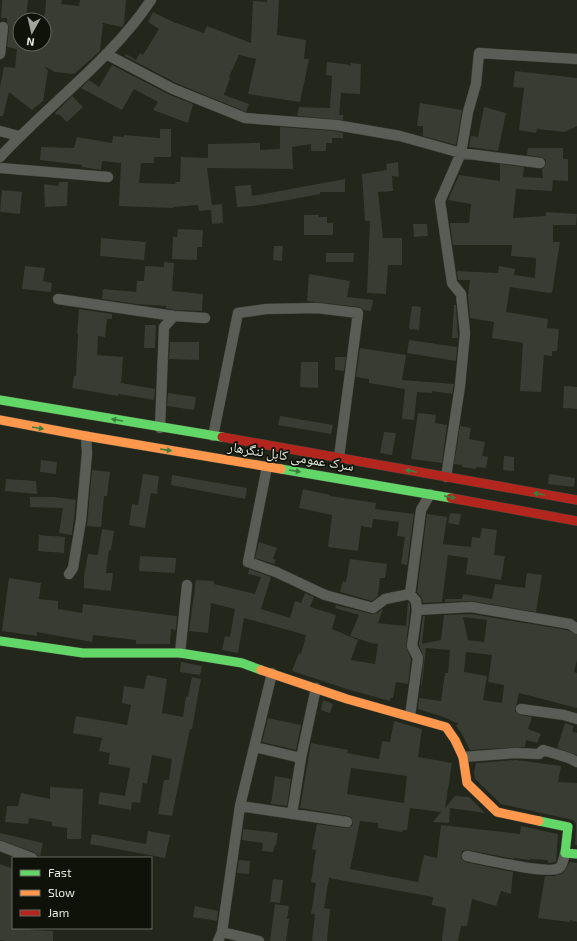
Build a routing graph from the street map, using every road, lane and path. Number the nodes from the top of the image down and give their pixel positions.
1 (151, 0) edge
2 (3, 27) dead end
3 (0, 54) edge
4 (106, 54) junction
5 (577, 59) edge
6 (0, 130) edge
7 (19, 136) junction
8 (461, 152) junction
9 (0, 157) edge
10 (540, 163) dead end
11 (0, 168) edge
12 (108, 178) dead end
13 (58, 299) dead end
14 (174, 316) junction
15 (205, 318) dead end
16 (0, 400) edge
17 (0, 420) edge
18 (160, 428) junction
19 (86, 436) junction
20 (213, 436) junction
21 (339, 457) junction
22 (267, 466) junction
23 (446, 477) junction
24 (430, 494) junction
25 (577, 500) edge
26 (577, 521) edge
27 (69, 574) dead end
28 (187, 585) dead end
29 (410, 594) junction
30 (417, 610) junction
31 (577, 629) edge
32 (0, 641) edge
33 (180, 653) junction
34 (272, 673) junction
35 (316, 688) junction
36 (521, 709) dead end
37 (410, 716) junction
38 (577, 719) edge
39 (254, 747) junction
40 (463, 757) junction
41 (301, 758) junction
42 (577, 762) edge
43 (240, 806) junction
44 (292, 814) junction
45 (347, 822) dead end
46 (0, 846) edge
47 (565, 854) junction
48 (577, 854) edge
49 (467, 856) dead end
50 (29, 857) edge
51 (220, 936) edge
52 (259, 941) edge

1 - 4 street
2 - 3 street
4 - 7 street
4 - 8 street
5 - 8 street
6 - 7 street
7 - 9 street
8 - 10 street
8 - 23 street
11 - 12 street
13 - 14 street
14 - 15 street
14 - 18 street
18 -> 16 main road, سرک عمومی کابل ننگرهار
17 -> 19 main road, سرک عمومی کابل ننگرهار
18 - 20 main road, سرک عمومی کابل ننگرهار
19 -> 22 main road, سرک عمومی کابل ننگرهار
19 - 27 street
20 - 21 main road, سرک عمومی کابل ننگرهار
20 - 21 street
23 -> 21 main road, سرک عمومی کابل ننگرهار
22 -> 24 main road, سرک عمومی کابل ننگرهار
22 - 29 street
25 -> 23 main road, سرک عمومی کابل ننگرهار
24 -> 26 main road, سرک عمومی کابل ننگرهار
24 - 29 street
28 - 33 street
29 - 30 street
30 - 31 street
30 - 37 street
32 - 33 main road
33 - 34 main road
34 - 35 main road
34 - 39 street
35 - 37 main road
35 - 41 street
36 - 38 street
37 - 40 main road
39 - 41 street
39 - 43 street
40 - 42 street
40 - 47 main road
41 - 44 street
43 - 44 street
43 - 51 street
44 - 45 street
46 - 50 street
47 - 48 main road
47 - 49 street
51 - 52 street

